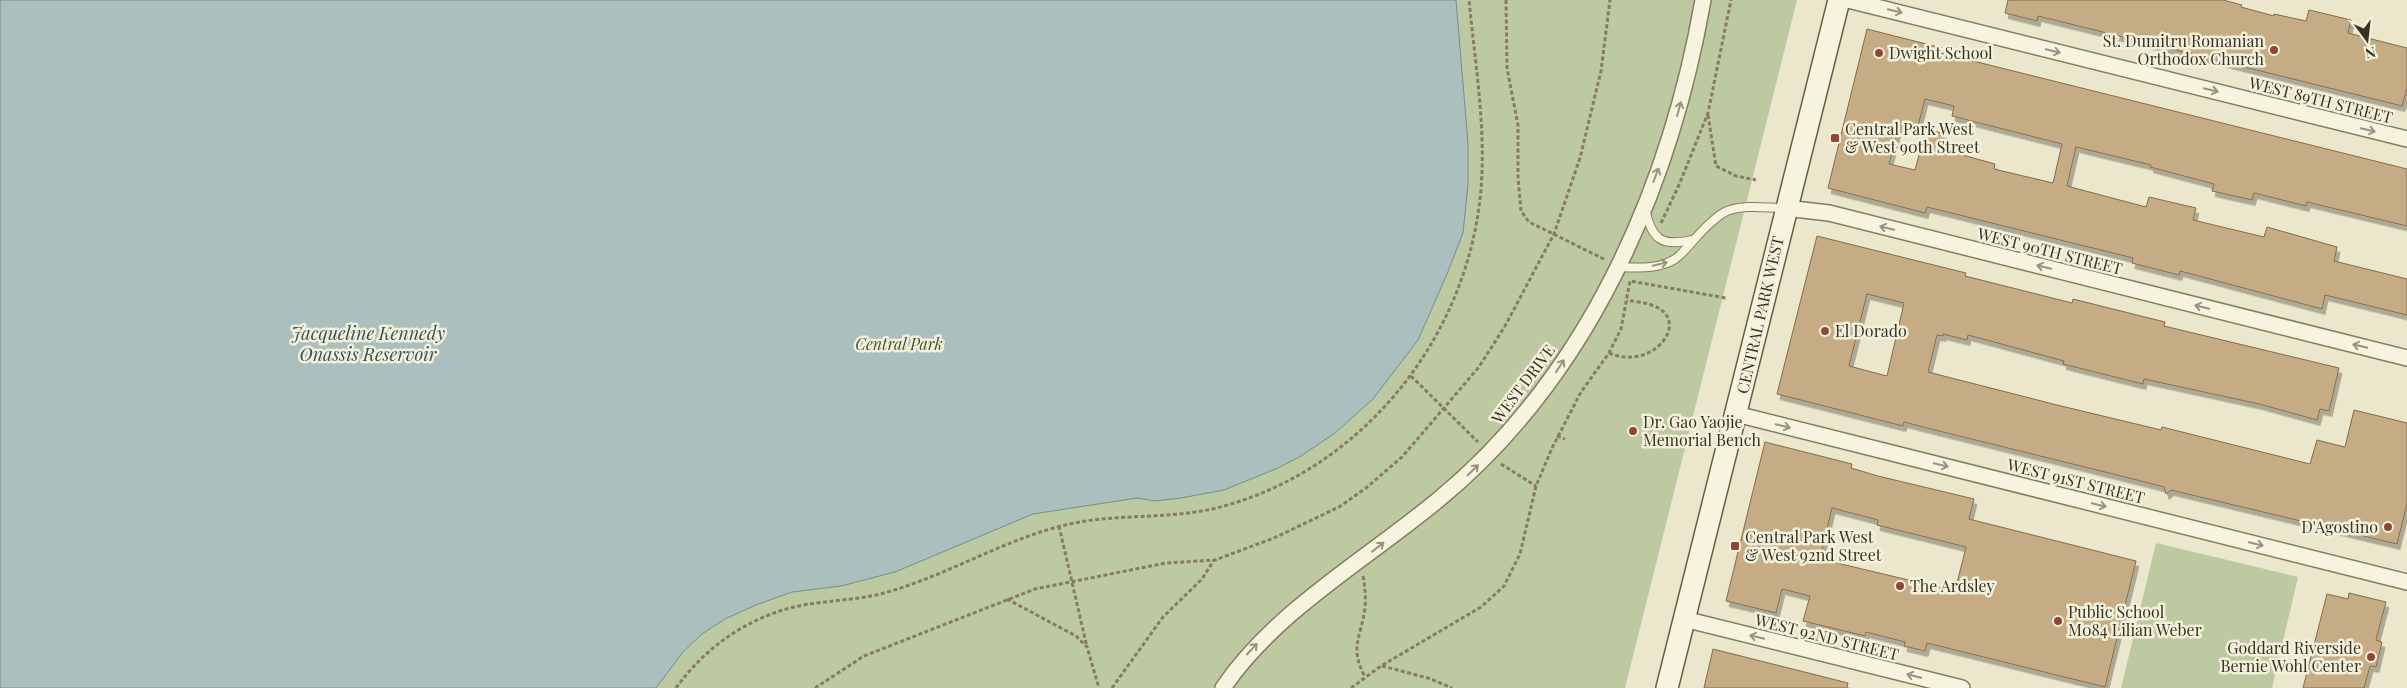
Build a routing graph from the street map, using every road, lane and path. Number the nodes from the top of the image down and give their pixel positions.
1 (1469, 0) edge
2 (1506, 0) edge
3 (1610, 0) edge
4 (1703, 0) edge
5 (1731, 0) edge
6 (1839, 0) edge
7 (1848, 0) edge
8 (1708, 113) junction
9 (2407, 139) edge
10 (1756, 180) dead end
11 (1644, 204) junction
12 (1785, 208) junction
13 (1659, 227) dead end
14 (1554, 234) junction
15 (1692, 240) junction
16 (1611, 263) junction
17 (1726, 298) dead end
18 (1627, 300) junction
19 (1609, 353) junction
20 (2407, 358) edge
21 (1411, 376) junction
22 (1444, 407) junction
23 (1736, 414) junction
24 (1557, 436) junction
25 (1564, 439) dead end
26 (1480, 444) dead end
27 (1497, 460) dead end
28 (1536, 486) junction
29 (1059, 526) junction
30 (1215, 560) junction
31 (1358, 563) junction
32 (1072, 581) junction
33 (2407, 582) edge
34 (1006, 599) junction
35 (1684, 619) junction
36 (1087, 647) junction
37 (1381, 666) junction
38 (1365, 677) junction
39 (676, 688) edge
40 (815, 688) edge
41 (1098, 688) edge
42 (1112, 688) edge
43 (1223, 688) edge
44 (1351, 688) edge
45 (1452, 688) edge
46 (1667, 688) edge
47 (1962, 688) edge

1 - 21 path
2 - 14 path
3 - 14 path
11 -> 4 street, WEST DRIVE
5 - 8 path
6 - 12 main road, CENTRAL PARK WEST
7 -> 9 street, WEST 89TH STREET
8 - 10 path
8 - 13 path
11 - 15 lane
11 - 16 street, WEST DRIVE
12 - 15 lane, WEST 90TH STREET
20 -> 12 street, WEST 90TH STREET
12 - 23 main road, CENTRAL PARK WEST
14 - 16 path
14 - 22 path
16 -> 15 lane, WEST 90TH STREET
31 -> 16 street, WEST DRIVE
17 - 18 path
18 - 19 path
18 - 19 path
19 - 24 path
21 - 22 path
21 - 29 path
22 - 26 path
22 - 30 path
23 -> 33 street, WEST 91ST STREET
23 - 35 main road, CENTRAL PARK WEST
24 - 25 path
24 - 28 path
27 - 28 path
28 - 37 path
29 - 32 path
29 - 39 path
30 - 32 path
30 - 42 path
31 - 38 path
43 -> 31 street, WEST DRIVE
32 - 34 path
32 - 36 path
34 - 36 path
34 - 40 path
35 - 46 main road, CENTRAL PARK WEST
47 -> 35 street, WEST 92ND STREET
36 - 41 path
37 - 38 path
37 - 45 path
38 - 44 path

